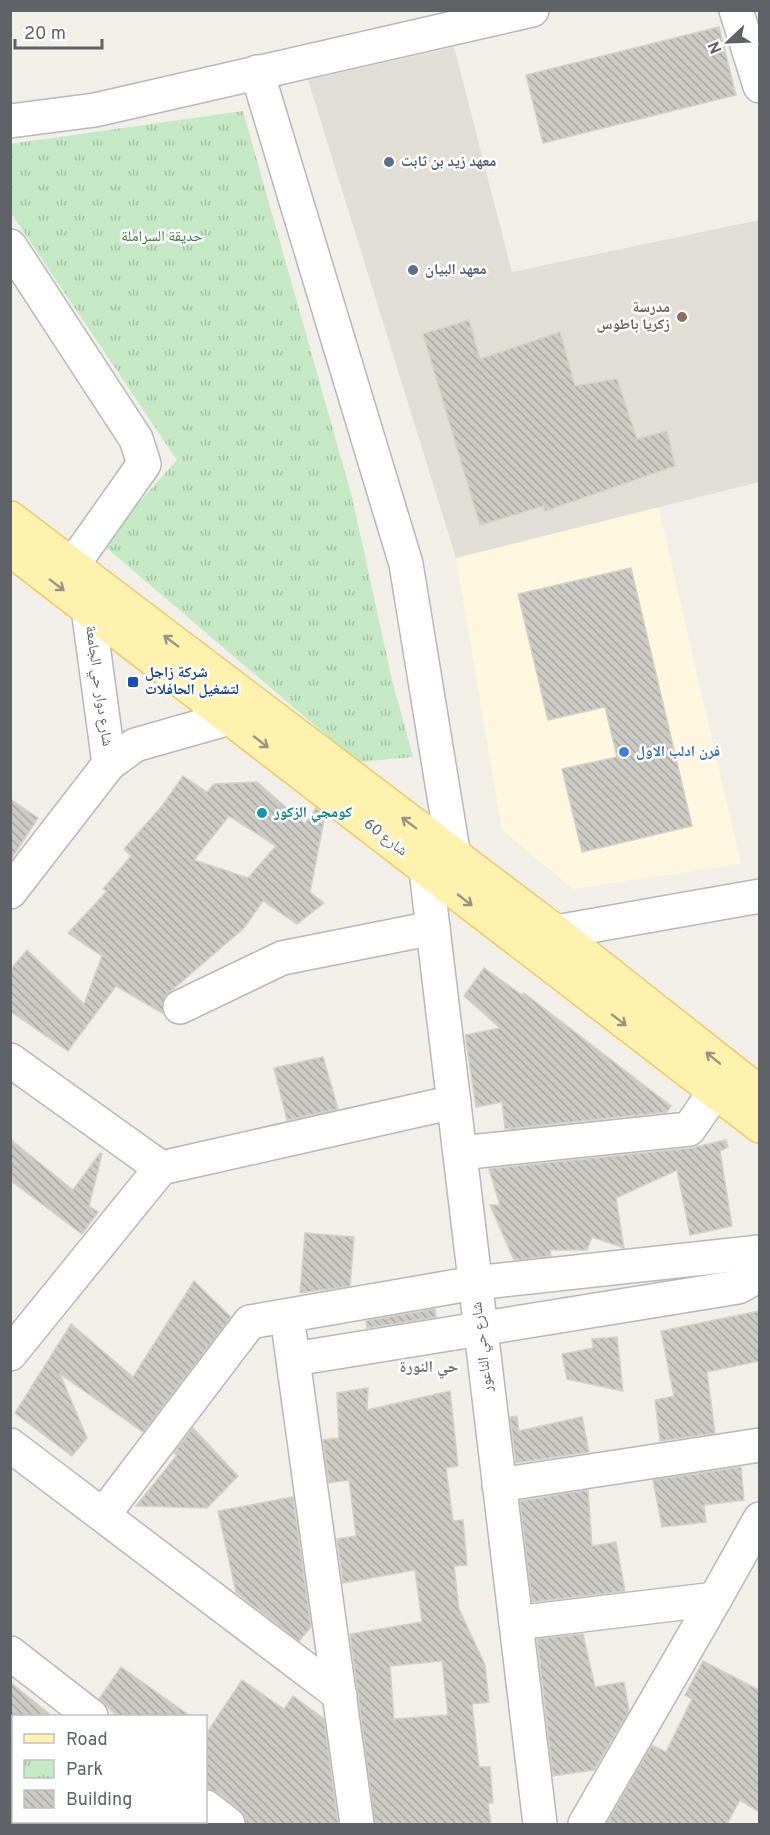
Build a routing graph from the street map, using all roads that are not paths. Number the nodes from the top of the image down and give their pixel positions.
1 (532, 10) edge
2 (736, 10) edge
3 (258, 72) junction
4 (759, 86) edge
5 (10, 121) edge
6 (10, 246) edge
7 (10, 518) edge
8 (10, 549) edge
9 (72, 566) junction
10 (88, 608) junction
11 (230, 718) junction
12 (109, 764) junction
13 (440, 864) junction
14 (10, 892) edge
15 (759, 897) edge
16 (433, 928) junction
17 (556, 932) junction
18 (180, 1007) dead end
19 (10, 1060) edge
20 (714, 1093) junction
21 (759, 1093) edge
22 (454, 1102) junction
23 (759, 1126) edge
24 (460, 1153) junction
25 (161, 1168) junction
26 (759, 1251) edge
27 (759, 1275) edge
28 (475, 1284) junction
29 (287, 1316) junction
30 (481, 1328) junction
31 (10, 1354) edge
32 (294, 1359) junction
33 (10, 1445) edge
34 (759, 1445) edge
35 (500, 1485) junction
36 (105, 1514) junction
37 (759, 1519) edge
38 (716, 1599) junction
39 (516, 1623) junction
40 (10, 1653) edge
41 (340, 1695) junction
42 (90, 1715) edge
43 (207, 1808) edge
44 (228, 1824) edge
45 (357, 1824) edge
46 (540, 1824) edge
47 (585, 1824) edge

1 - 3 street
2 - 4 street
3 - 5 street
3 - 13 street, شارع حي الناعور
6 - 9 street
7 - 9 main road, شارع 60
8 -> 10 main road, شارع 60
13 -> 9 main road, شارع 60
10 - 11 main road, شارع 60
10 - 12 street, شارع دوار حي الجامعة
11 - 12 street, شارع دوار حي الجامعة
11 -> 13 main road, شارع 60
12 - 14 street, شارع دوار حي الجامعة
13 - 16 street, شارع حي الناعور
13 - 17 main road, شارع 60
13 -> 20 main road, شارع 60
15 - 17 street
16 - 18 street
16 - 22 street, شارع حي الناعور
21 -> 17 main road, شارع 60
19 - 25 street
20 - 23 main road, شارع 60
20 - 24 street
22 - 24 street, شارع حي الناعور
22 - 25 street
24 - 28 street, شارع حي الناعور
25 - 31 street
26 - 28 street
27 - 30 street
28 - 29 street
28 - 30 street, شارع حي الناعور
29 - 32 street
29 - 36 street
30 - 32 street
30 - 35 street, شارع حي الناعور
32 - 41 street
33 - 36 street
34 - 35 street
35 - 39 street, شارع حي الناعور
36 - 41 street
37 - 38 street
38 - 39 street
38 - 47 street
39 - 46 street, شارع حي الناعور
40 - 42 street
41 - 45 street
43 - 44 street

